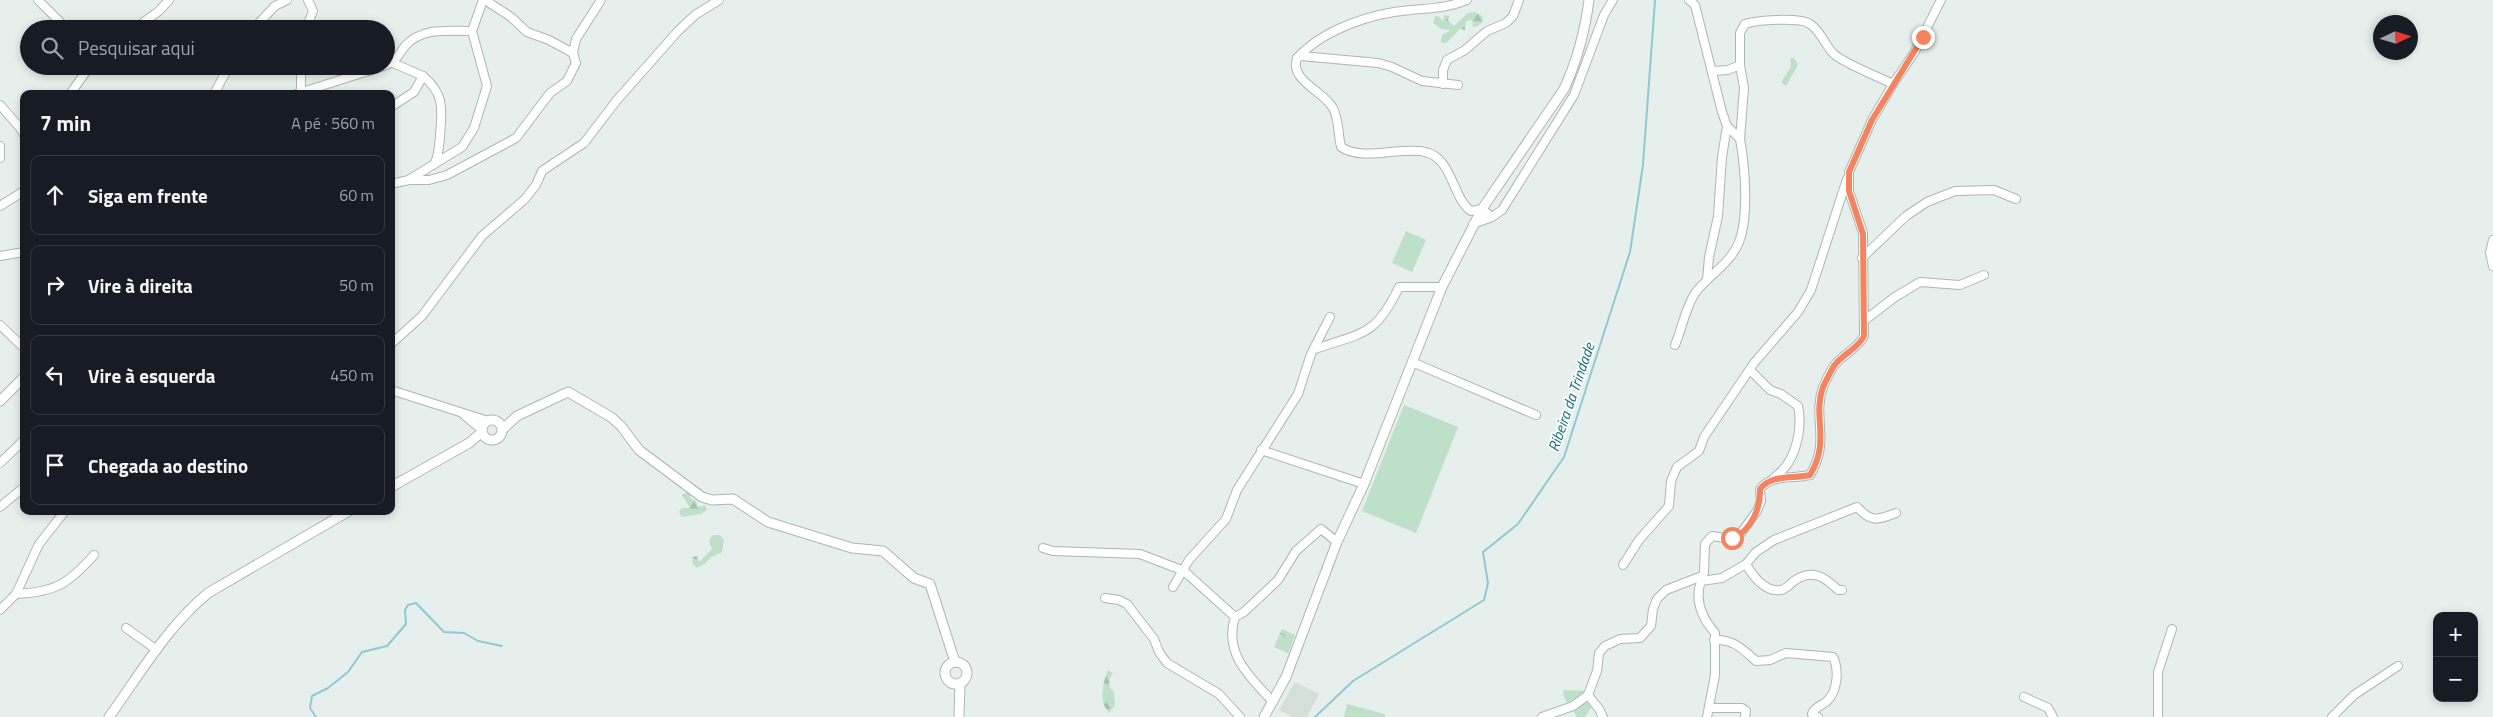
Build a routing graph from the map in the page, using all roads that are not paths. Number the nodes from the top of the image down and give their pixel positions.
1 (38, 0) edge
2 (169, 0) edge
3 (287, 0) edge
4 (308, 0) edge
5 (484, 0) edge
6 (600, 0) edge
7 (718, 0) edge
8 (1467, 0) edge
9 (1519, 0) edge
10 (1589, 0) edge
11 (1613, 0) edge
12 (1689, 0) edge
13 (1941, 0) edge
14 (58, 20) edge
15 (147, 20) edge
16 (262, 20) edge
17 (310, 20) edge
18 (472, 31) junction
19 (573, 53) junction
20 (395, 58) edge
21 (1297, 58) junction
22 (1740, 65) junction
23 (395, 67) edge
24 (1713, 70) junction
25 (84, 75) edge
26 (224, 75) edge
27 (301, 75) edge
28 (357, 75) edge
29 (423, 76) junction
30 (1443, 84) junction
31 (1893, 84) junction
32 (1458, 85) dead end
33 (73, 90) edge
34 (216, 90) edge
35 (301, 90) edge
36 (310, 90) edge
37 (395, 104) edge
38 (0, 105) edge
39 (1727, 126) junction
40 (20, 128) edge
41 (1740, 139) junction
42 (0, 146) edge
43 (0, 158) edge
44 (435, 163) junction
45 (1849, 172) junction
46 (409, 180) junction
47 (395, 183) edge
48 (20, 194) edge
49 (2016, 199) dead end
50 (0, 206) edge
51 (1482, 209) junction
52 (1492, 217) junction
53 (1473, 224) junction
54 (2493, 240) edge
55 (20, 253) edge
56 (0, 256) edge
57 (1862, 258) junction
58 (2493, 266) edge
59 (1984, 275) dead end
60 (1708, 280) junction
61 (1442, 287) junction
62 (1330, 317) dead end
63 (1865, 320) junction
64 (0, 325) edge
65 (395, 340) edge
66 (20, 344) edge
67 (1675, 345) dead end
68 (1315, 349) junction
69 (1412, 362) junction
70 (1750, 370) junction
71 (20, 381) edge
72 (395, 391) edge
73 (0, 402) edge
74 (461, 413) junction
75 (1536, 415) dead end
76 (517, 416) junction
77 (492, 421) junction
78 (502, 429) junction
79 (482, 431) junction
80 (492, 441) junction
81 (469, 443) junction
82 (20, 444) edge
83 (1261, 450) junction
84 (0, 463) edge
85 (1774, 478) junction
86 (1364, 484) junction
87 (395, 485) edge
88 (20, 490) edge
89 (0, 507) edge
90 (1896, 513) dead end
91 (62, 515) edge
92 (342, 515) edge
93 (1337, 542) junction
94 (1043, 548) dead end
95 (94, 555) dead end
96 (1746, 564) junction
97 (1624, 565) dead end
98 (1184, 571) junction
99 (1701, 579) junction
100 (1174, 587) dead end
101 (1842, 590) dead end
102 (16, 594) junction
103 (1105, 598) dead end
104 (0, 610) edge
105 (1235, 618) junction
106 (126, 628) dead end
107 (2172, 629) dead end
108 (1714, 640) junction
109 (157, 650) junction
110 (955, 662) junction
111 (2398, 666) dead end
112 (960, 683) junction
113 (1588, 695) junction
114 (2024, 697) dead end
115 (1273, 702) junction
116 (1709, 708) junction
117 (1726, 713) edge
118 (109, 717) edge
119 (959, 717) edge
120 (1240, 717) edge
121 (1264, 717) edge
122 (1542, 717) edge
123 (1603, 717) edge
124 (1707, 717) edge
125 (1745, 717) edge
126 (1818, 717) edge
127 (2052, 717) edge
128 (2158, 717) edge
129 (2332, 717) edge

1 - 14 street
2 - 15 street
3 - 16 street
4 - 17 street
5 - 18 street
5 - 19 street
6 - 19 street
7 - 65 street
8 - 21 street
9 - 30 street
10 - 51 street
11 - 52 street
12 - 24 street
13 - 31 street
18 - 20 street
18 - 44 street
19 - 46 street
21 - 30 street
21 - 51 street
22 - 24 street
22 - 31 street
22 - 41 street
23 - 29 street
24 - 39 street
25 - 33 street
26 - 34 street
27 - 35 street
28 - 36 street
29 - 37 street
29 - 44 street
30 - 32 street
31 - 45 street
38 - 40 street
39 - 41 street
39 - 60 street
41 - 60 street
42 - 43 street
44 - 46 street
45 - 57 street
45 - 70 street
46 - 47 street
48 - 50 street
49 - 57 street
51 - 52 street
51 - 53 street
52 - 53 street
53 - 61 street
54 - 58 street
55 - 56 street
57 - 63 street
59 - 63 street
60 - 67 street
61 - 68 street
61 - 69 street
62 - 68 street
63 - 85 street
64 - 66 street
68 - 83 street
69 - 75 street
69 - 86 street
70 - 85 street
70 - 97 street
71 - 73 street
72 - 74 street
74 - 77 street
74 - 79 street
76 - 77 street
76 - 78 street
76 - 110 street
77 - 78 street
77 - 79 street
78 - 80 street
79 - 80 street
79 - 81 street
80 - 81 street
81 - 87 street
82 - 84 street
83 - 86 street
83 - 98 street
85 - 99 street
86 - 93 street
88 - 89 street
90 - 96 street
91 - 102 street
92 - 109 street
93 - 105 street
93 - 115 street
94 - 98 street
95 - 102 street
96 - 99 street
96 - 101 street
98 - 100 street
98 - 105 street
99 - 108 street
99 - 113 street
102 - 104 street
103 - 120 street
105 - 115 street
106 - 109 street
107 - 128 street
108 - 116 street
108 - 126 street
109 - 118 street
110 - 112 street
110 - 112 street
111 - 129 street
112 - 119 street
113 - 122 street
113 - 123 street
114 - 127 street
115 - 121 street
116 - 117 street
116 - 124 street
117 - 125 street

